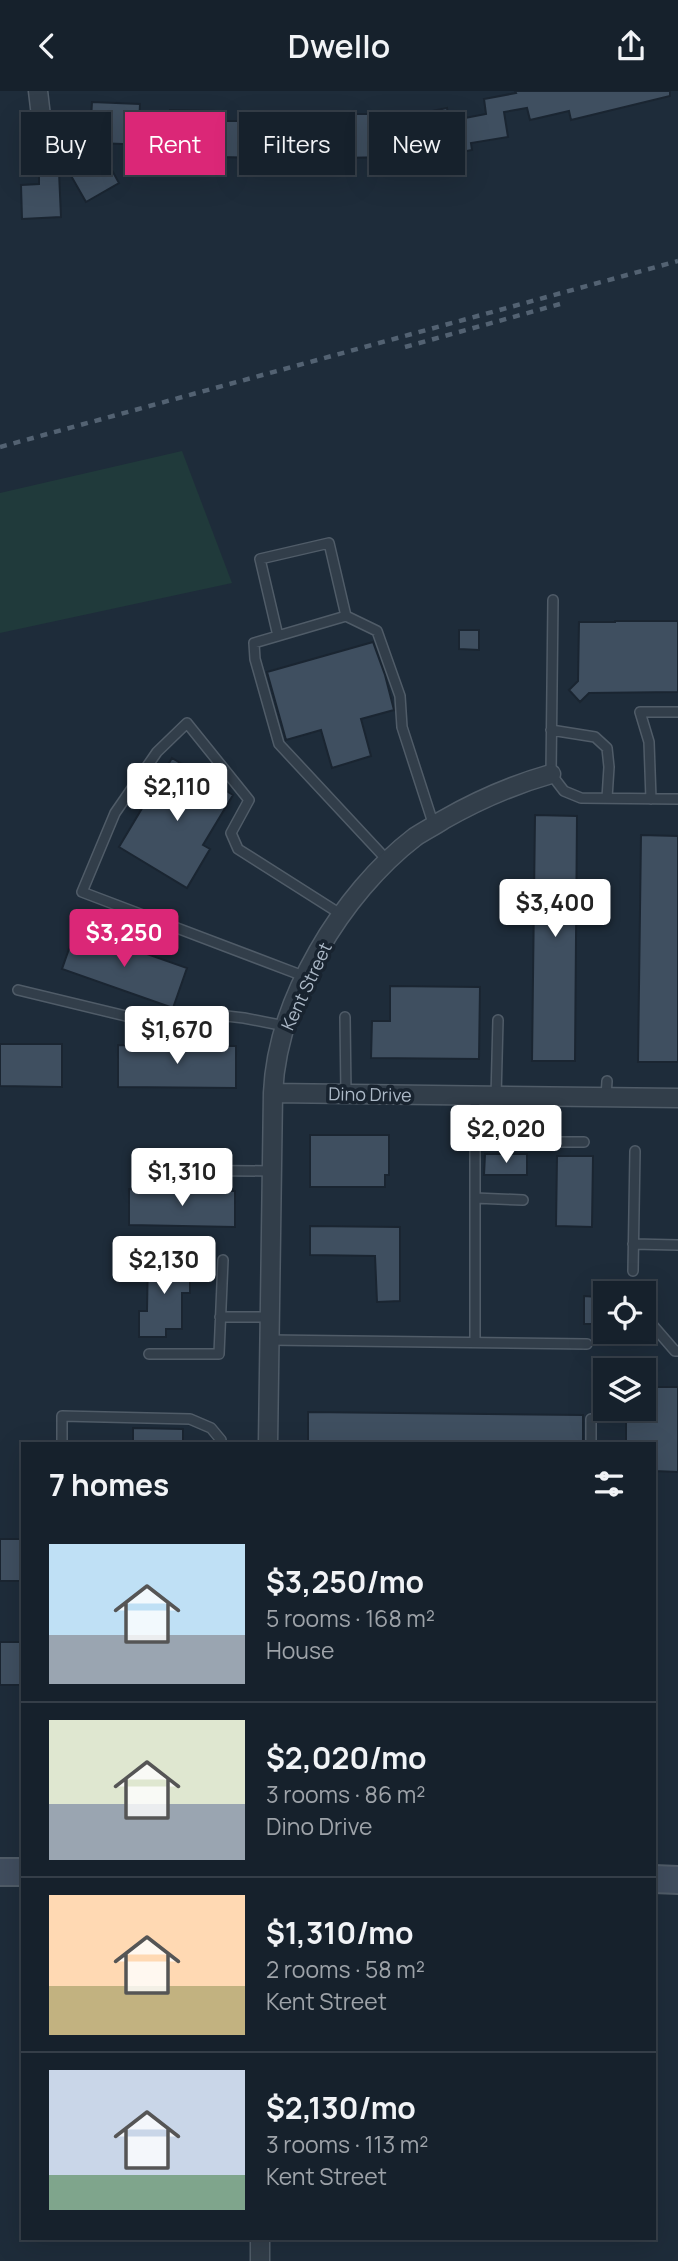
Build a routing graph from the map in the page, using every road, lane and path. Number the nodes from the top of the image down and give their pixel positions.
1 (38, 91) edge
2 (40, 112) edge
3 (554, 600) dead end
4 (346, 616) junction
5 (278, 636) junction
6 (678, 712) edge
7 (551, 730) junction
8 (551, 774) junction
9 (607, 799) junction
10 (651, 799) junction
11 (678, 799) edge
12 (434, 826) junction
13 (388, 861) junction
14 (342, 915) junction
15 (306, 977) junction
16 (18, 991) dead end
17 (345, 1017) dead end
18 (498, 1020) dead end
19 (285, 1026) junction
20 (273, 1093) junction
21 (346, 1094) junction
22 (475, 1096) junction
23 (496, 1097) junction
24 (542, 1097) junction
25 (678, 1098) edge
26 (584, 1142) dead end
27 (635, 1151) dead end
28 (141, 1170) dead end
29 (272, 1171) junction
30 (475, 1198) junction
31 (523, 1200) dead end
32 (633, 1244) junction
33 (678, 1245) edge
34 (223, 1260) dead end
35 (633, 1271) dead end
36 (220, 1317) junction
37 (270, 1317) junction
38 (656, 1329) edge
39 (269, 1340) junction
40 (475, 1341) junction
41 (587, 1343) dead end
42 (678, 1350) edge
43 (149, 1354) dead end
44 (591, 1419) dead end
45 (62, 1442) edge
46 (221, 1442) edge
47 (268, 1442) edge
48 (591, 1442) edge
49 (0, 1872) edge
50 (21, 1872) edge
51 (678, 1874) edge
52 (656, 1879) edge
53 (678, 1880) edge
54 (260, 2240) edge
55 (260, 2261) edge

1 - 2 street
3 - 7 lane
4 - 5 lane
4 - 5 lane
4 - 12 lane
5 - 13 lane
6 - 10 lane
7 - 8 lane
7 - 9 lane
8 - 9 lane
8 - 12 street, Kent Street
9 - 10 lane
10 - 11 lane
12 - 13 street, Kent Street
13 - 14 street, Kent Street
14 - 15 street, Kent Street
14 - 15 lane
15 - 19 street, Kent Street
16 - 19 lane
17 - 21 lane
18 - 23 lane
19 - 20 street, Kent Street
20 - 21 street, Dino Drive
20 - 29 street, Kent Street
21 - 22 street, Dino Drive
22 - 23 street, Dino Drive
22 - 30 lane
23 - 24 street, Dino Drive
24 - 25 street, Dino Drive
24 - 26 lane
27 - 32 lane
28 - 29 lane
29 - 37 street, Kent Street
30 - 31 lane
30 - 40 lane
32 - 33 lane
32 - 35 lane
34 - 36 lane
36 - 37 lane
36 - 43 lane
37 - 39 street, Kent Street
38 - 42 lane
39 - 40 lane
39 - 47 street, Kent Street
40 - 41 lane
44 - 48 lane
45 - 46 lane
49 - 50 main road
51 - 53 street
52 - 53 main road
54 - 55 street

